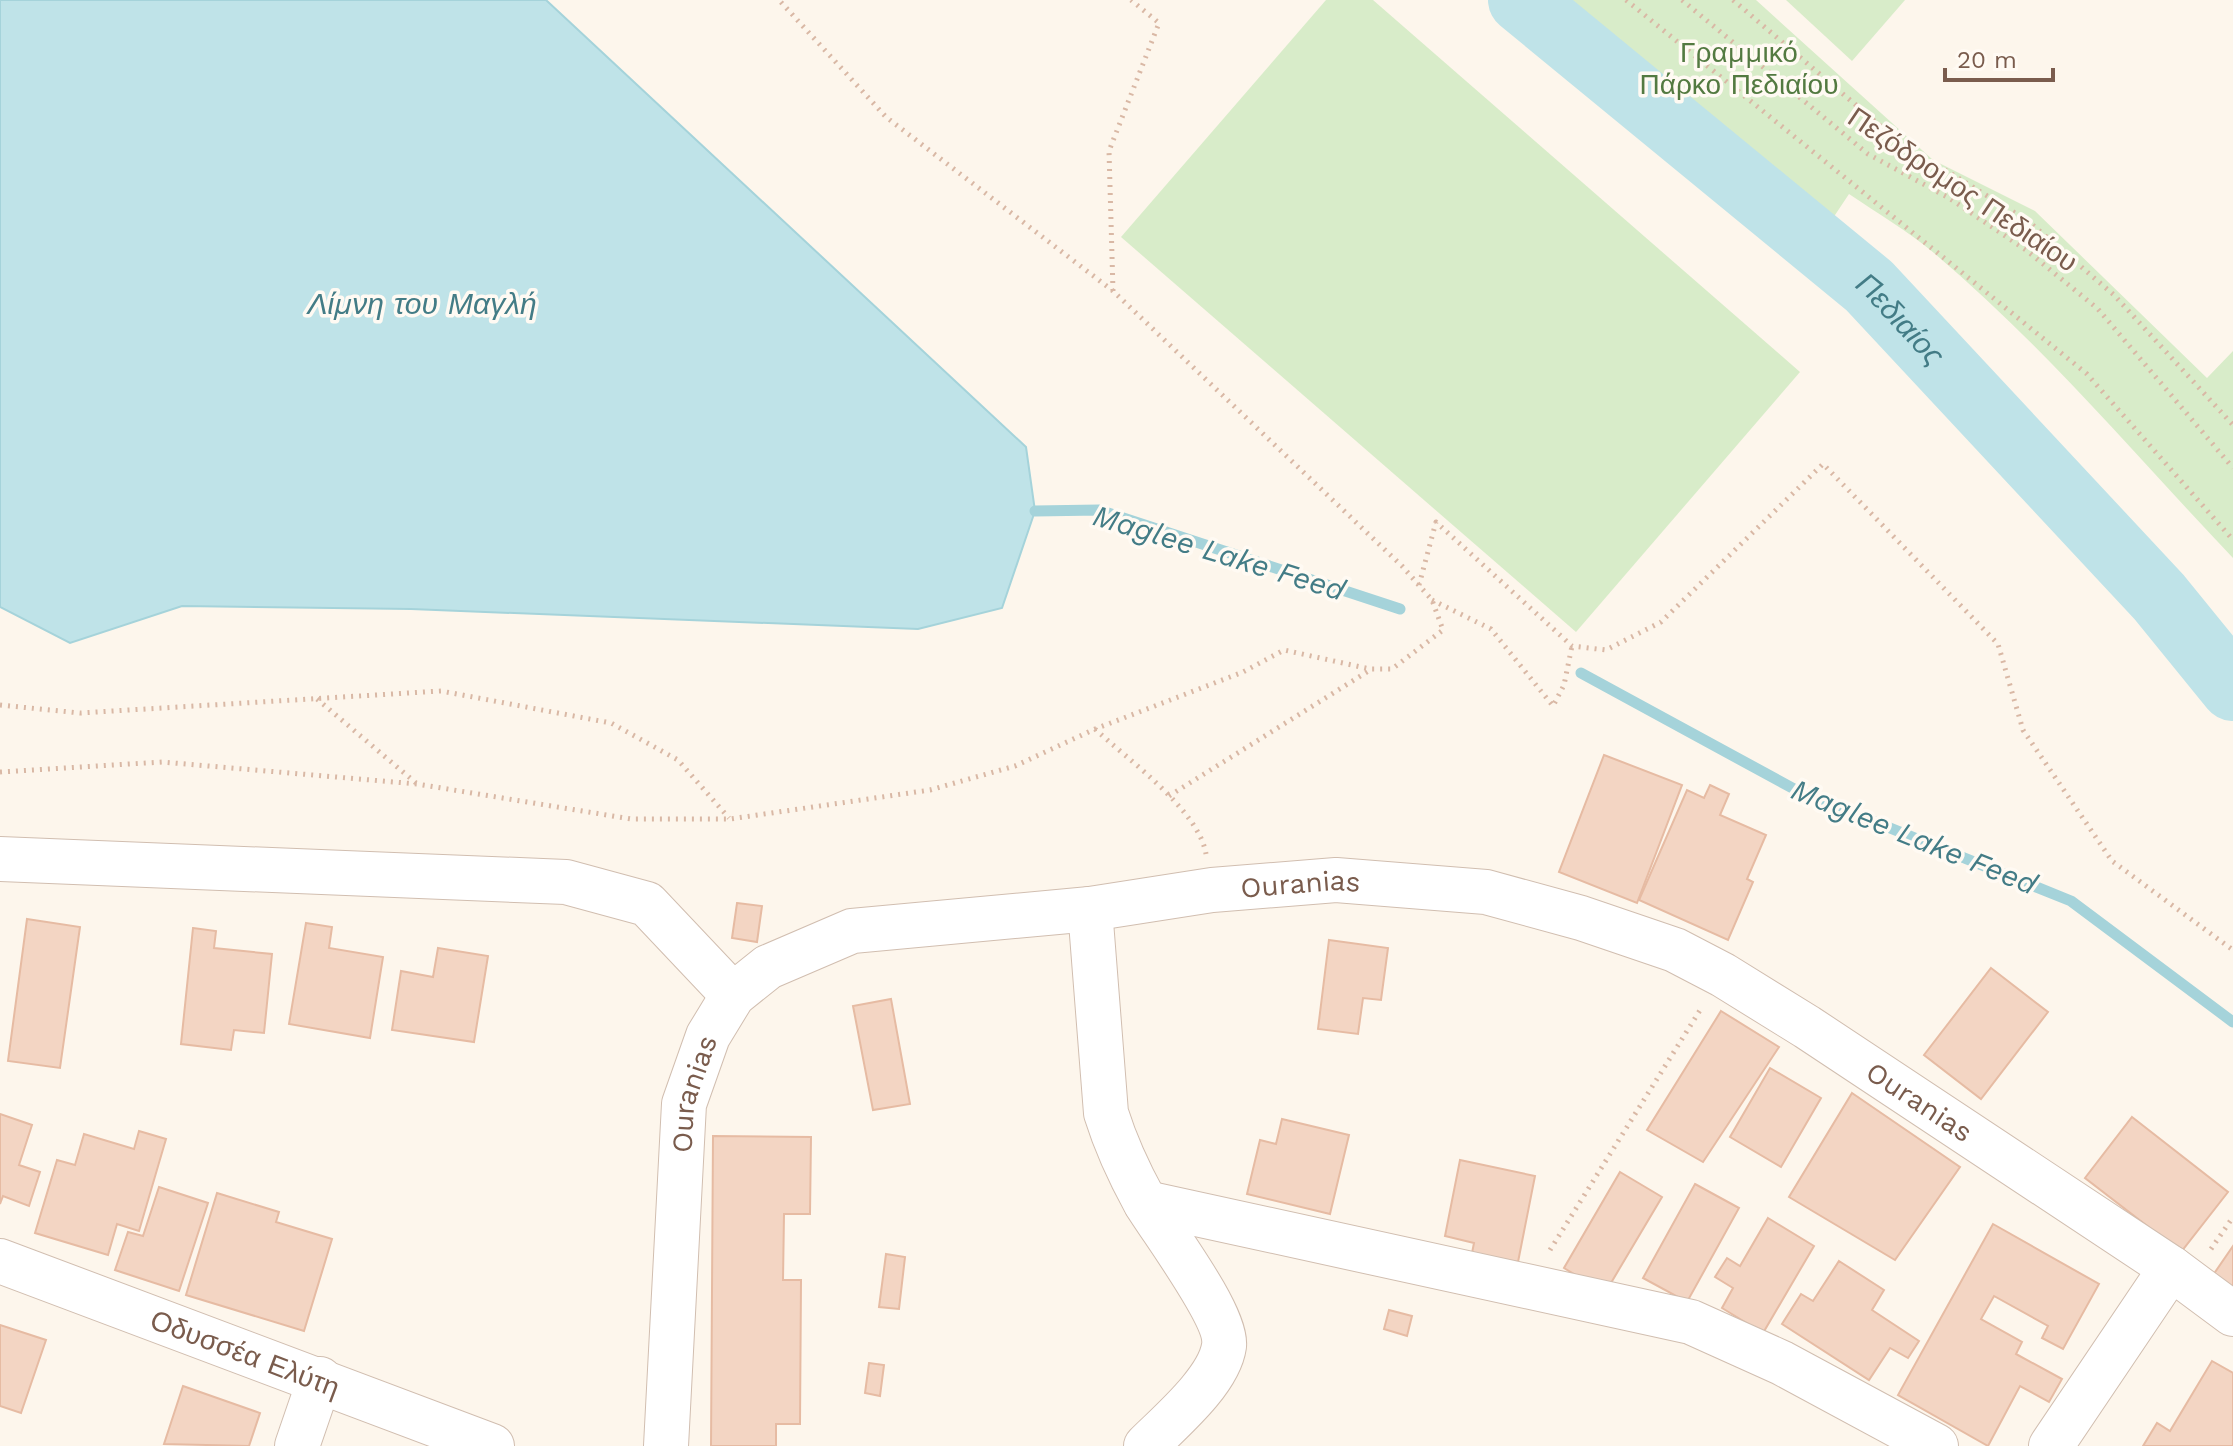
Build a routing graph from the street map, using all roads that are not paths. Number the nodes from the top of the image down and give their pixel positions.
1 (0, 859) edge
2 (1090, 909) junction
3 (733, 995) junction
4 (1146, 1203) junction
5 (0, 1261) edge
6 (2171, 1268) junction
7 (2233, 1314) edge
8 (320, 1379) junction
9 (297, 1446) edge
10 (492, 1446) edge
11 (666, 1446) edge
12 (1146, 1446) edge
13 (1936, 1446) edge
14 (2051, 1446) edge

1 - 3 street
2 - 3 street, Ouranias
2 - 4 street
2 - 6 street, Ouranias
3 - 11 street, Ouranias
4 - 12 street
4 - 13 street
5 - 8 street, Οδυσσέα Ελύτη
6 - 7 street, Ouranias
6 - 14 street
8 - 9 street
8 - 10 street, Οδυσσέα Ελύτη

